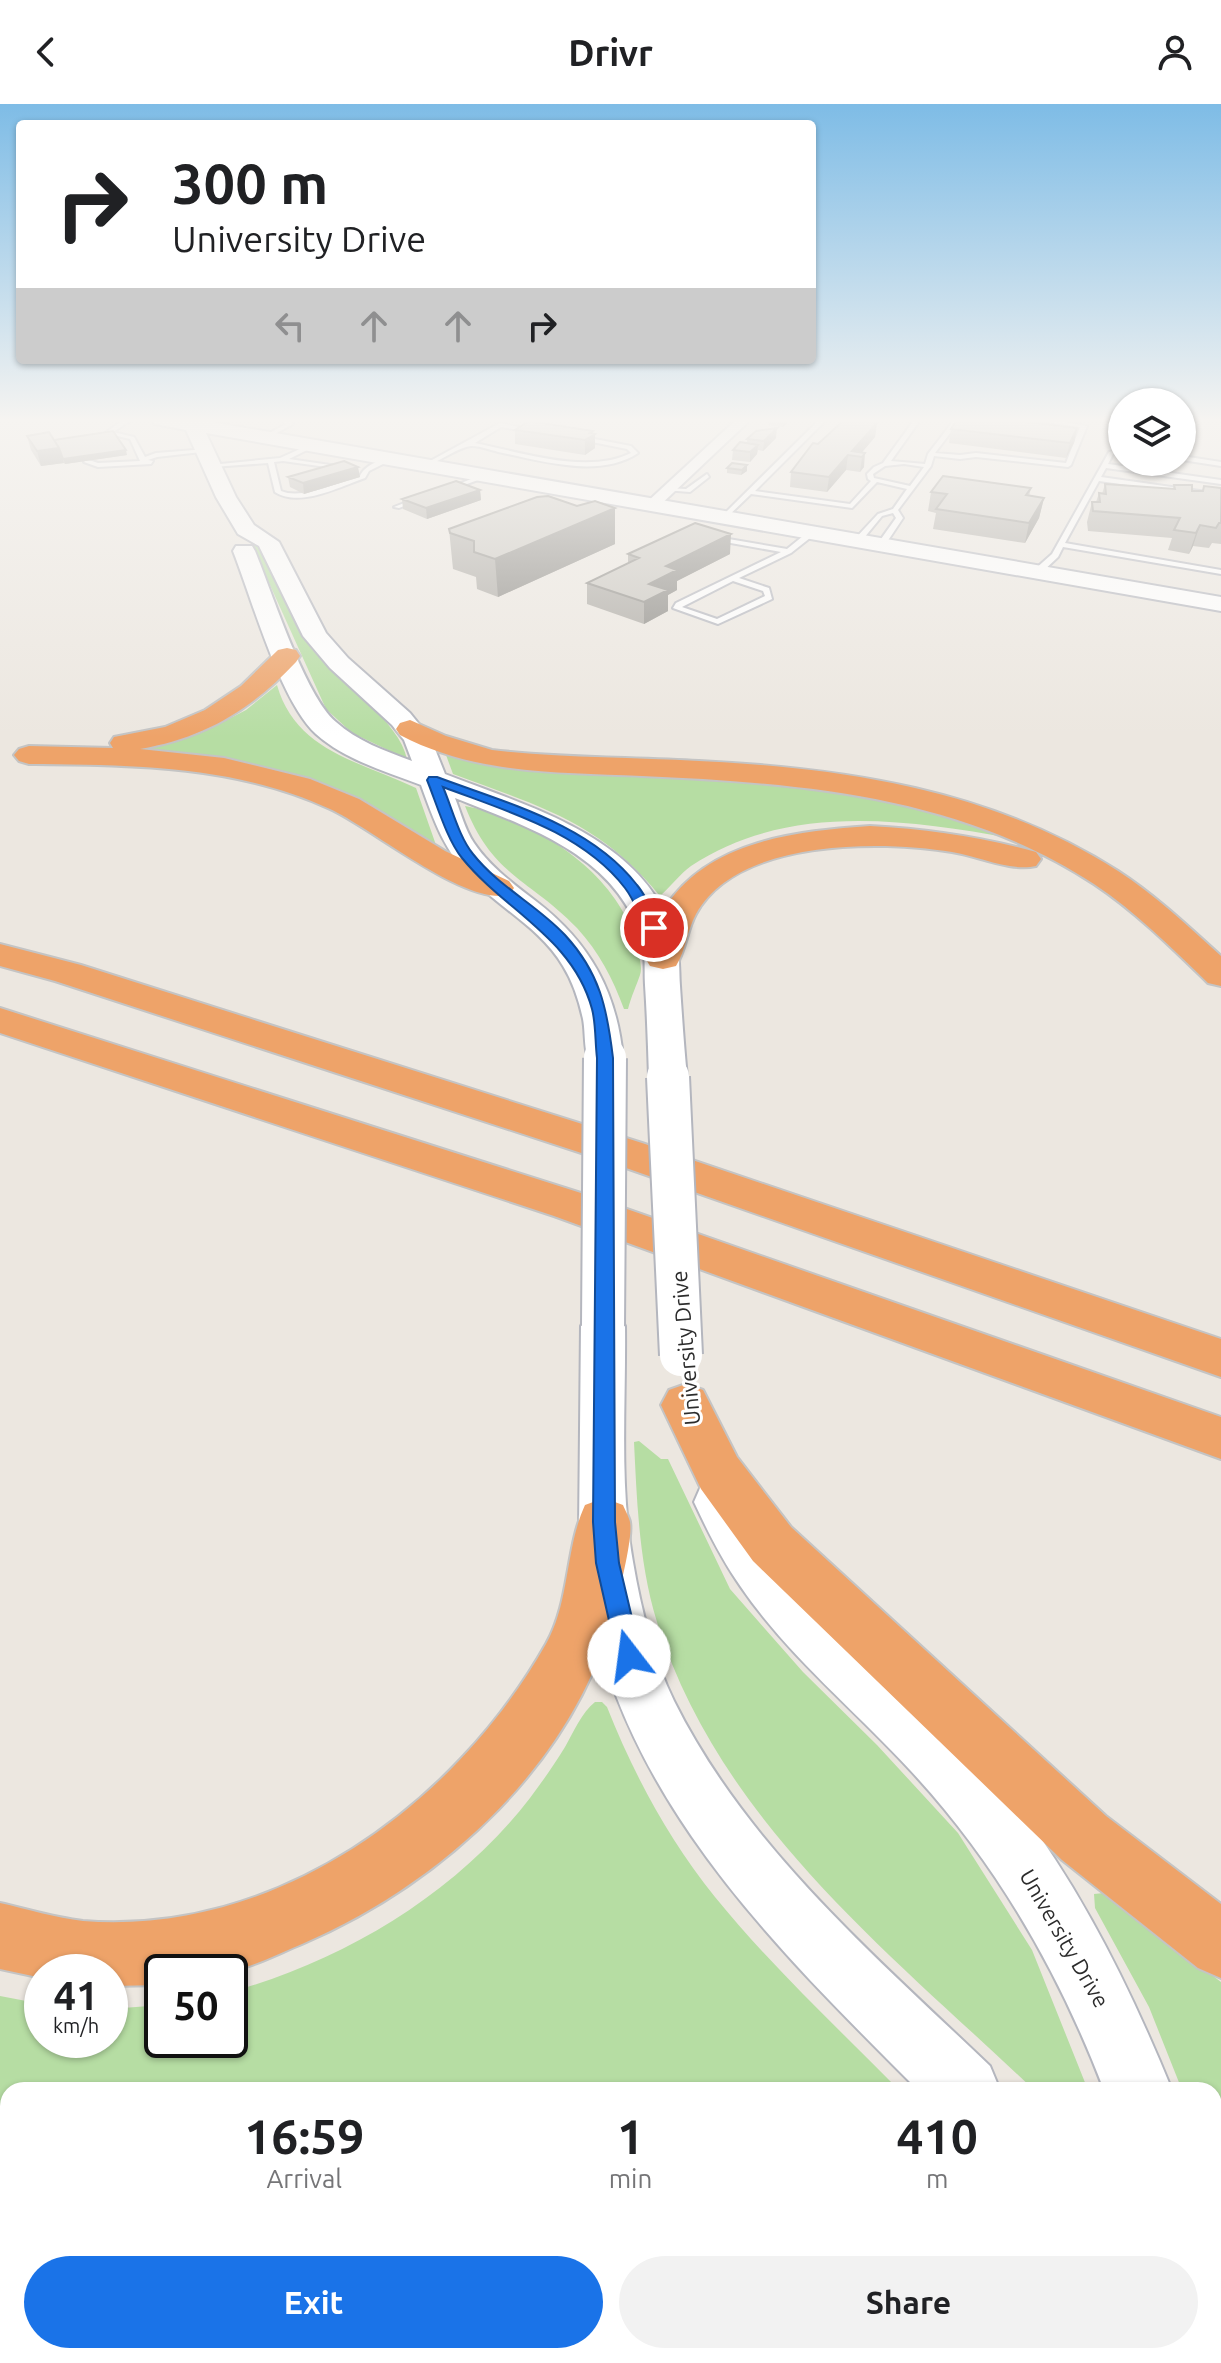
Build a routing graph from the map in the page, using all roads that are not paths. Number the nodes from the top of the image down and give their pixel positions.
1 (244, 525) edge
2 (764, 525) edge
3 (871, 525) edge
4 (895, 525) edge
5 (1072, 525) edge
6 (246, 529) junction
7 (811, 534) junction
8 (707, 537) edge
9 (856, 542) junction
10 (1061, 545) junction
11 (880, 546) junction
12 (788, 551) junction
13 (1037, 572) junction
14 (1221, 572) edge
15 (732, 578) junction
16 (1221, 604) edge
17 (287, 656) junction
18 (410, 729) junction
19 (15, 756) edge
20 (433, 780) junction
21 (497, 888) junction
22 (0, 955) edge
23 (663, 958) junction
24 (1221, 977) edge
25 (0, 1020) edge
26 (1221, 1358) edge
27 (684, 1380) junction
28 (1221, 1438) edge
29 (604, 1522) junction
30 (0, 1936) edge
31 (1221, 1945) edge
32 (958, 2082) edge
33 (1135, 2082) edge

1 - 6 main road, University Drive
2 - 7 main road
3 - 9 lane
4 - 11 lane
5 - 10 lane
6 - 17 main road, University Drive
6 - 18 main road, University Drive
7 - 9 main road
7 - 12 lane
8 - 12 lane
9 - 11 main road
10 - 13 lane
10 - 14 lane
11 - 13 main road
12 - 15 lane
13 - 16 main road
15 - 15 lane
17 - 19 highway
17 - 20 main road, University Drive
18 - 20 main road, University Drive
18 - 24 highway
19 - 21 highway
20 - 21 main road, University Drive
20 - 23 main road, University Drive
21 - 29 main road, University Drive, bridge
22 - 26 highway
23 - 24 highway
23 - 27 main road, University Drive, bridge
25 - 28 highway
27 - 31 highway
27 - 33 main road, University Drive
29 - 30 highway
29 - 32 main road, University Drive

